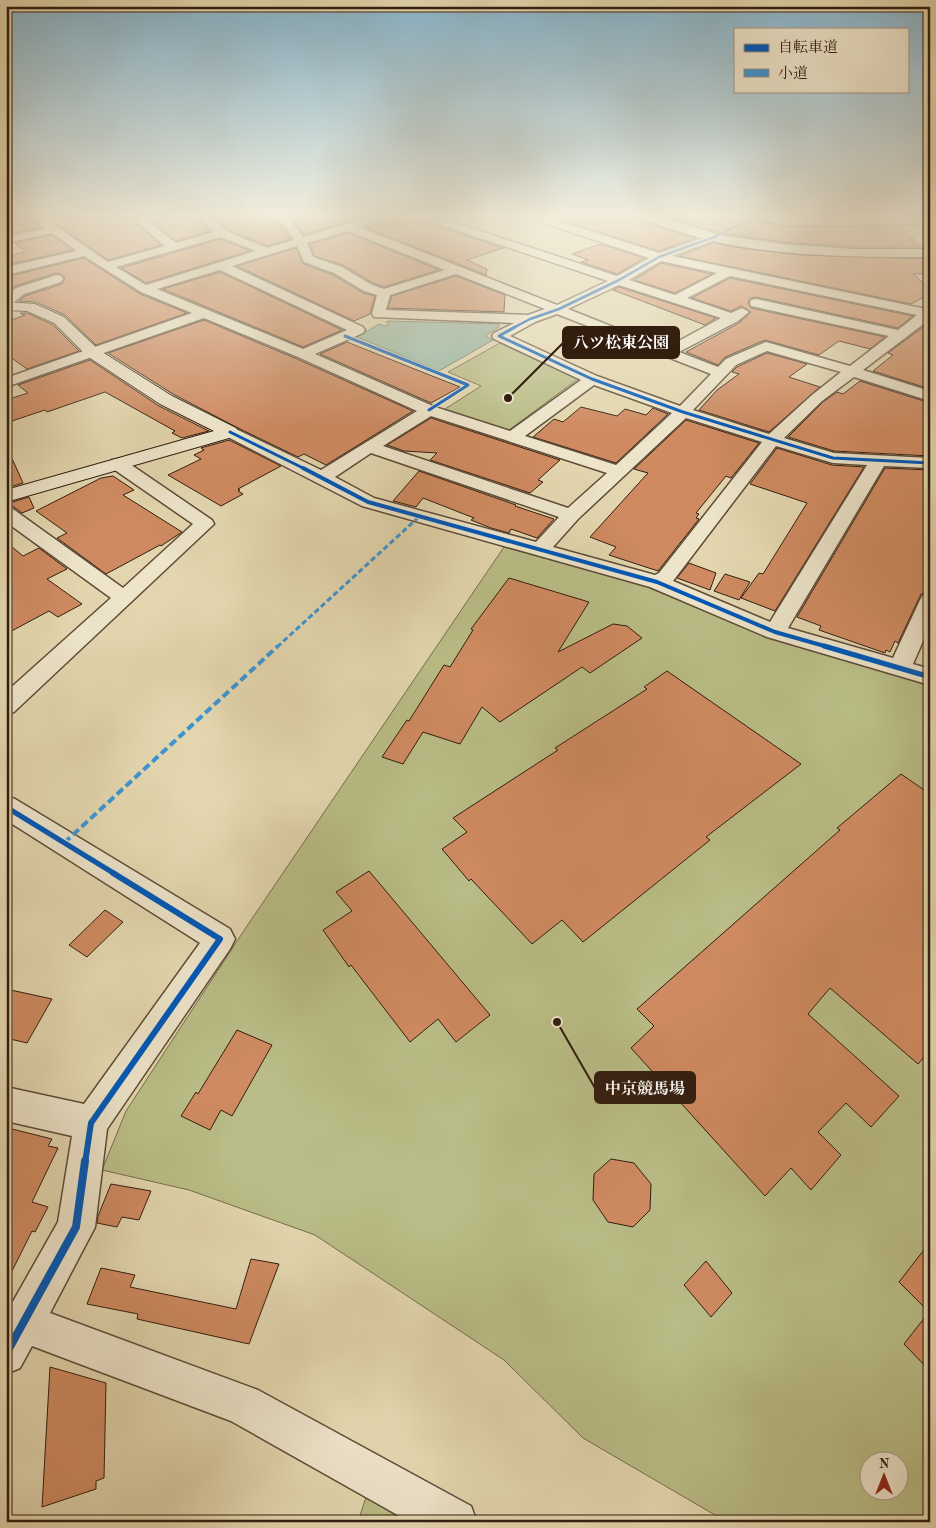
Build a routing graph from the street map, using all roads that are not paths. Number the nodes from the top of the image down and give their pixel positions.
1 (28, 288) edge
2 (269, 288) edge
3 (369, 288) edge
4 (396, 288) edge
5 (505, 288) edge
6 (602, 288) edge
7 (644, 288) edge
8 (696, 288) edge
9 (780, 288) edge
10 (813, 288) edge
11 (145, 289) edge
12 (384, 292) junction
13 (676, 299) junction
14 (756, 303) junction
15 (6, 304) edge
16 (559, 309) junction
17 (929, 313) edge
18 (204, 314) junction
19 (733, 318) junction
20 (530, 320) junction
21 (901, 335) junction
22 (93, 353) junction
23 (667, 353) junction
24 (303, 354) junction
25 (852, 371) junction
26 (722, 373) junction
27 (592, 379) junction
28 (9, 380) edge
29 (930, 396) edge
30 (429, 410) junction
31 (683, 412) junction
32 (230, 432) junction
33 (511, 438) junction
34 (772, 440) junction
35 (369, 446) junction
36 (879, 460) junction
37 (930, 462) edge
38 (118, 464) junction
39 (618, 471) junction
40 (322, 477) junction
41 (6, 496) edge
42 (6, 513) edge
43 (570, 515) junction
44 (540, 550) junction
45 (657, 582) junction
46 (124, 598) junction
47 (930, 600) edge
48 (775, 632) junction
49 (900, 668) junction
50 (930, 677) edge
51 (11, 694) edge
52 (6, 807) edge
53 (6, 1104) edge
54 (91, 1123) junction
55 (15, 1339) edge
56 (455, 1522) edge

1 - 15 street
2 - 24 street
3 - 12 street
4 - 12 street
5 - 16 street
6 - 16 street
7 - 13 street
8 - 13 street
9 - 14 street
10 - 17 street
11 - 18 street
12 - 20 street
13 - 19 street
14 - 19 street
14 - 21 street
15 - 22 street
16 - 20 street
16 - 23 street
17 - 21 street
18 - 22 street
18 - 24 street
19 - 23 street
20 - 27 street
21 - 25 street
22 - 28 street
22 - 32 street
23 - 26 street
24 - 30 street
25 - 26 street
25 - 29 street
25 - 34 street
26 - 31 street
27 - 31 street
27 - 33 street
30 - 33 street
30 - 35 street
31 - 34 street
31 - 39 street
32 - 38 street
32 - 40 street
33 - 39 street
34 - 36 street
34 - 45 street
35 - 40 street
35 - 43 street
36 - 37 street
36 - 48 street
38 - 41 street
38 - 46 street
39 - 43 street
40 - 44 street
42 - 46 street
43 - 44 street
44 - 45 street
45 - 48 street
46 - 51 street
47 - 49 street
48 - 49 street
49 - 50 street
52 - 54 street
53 - 54 street
54 - 55 street
55 - 56 street

